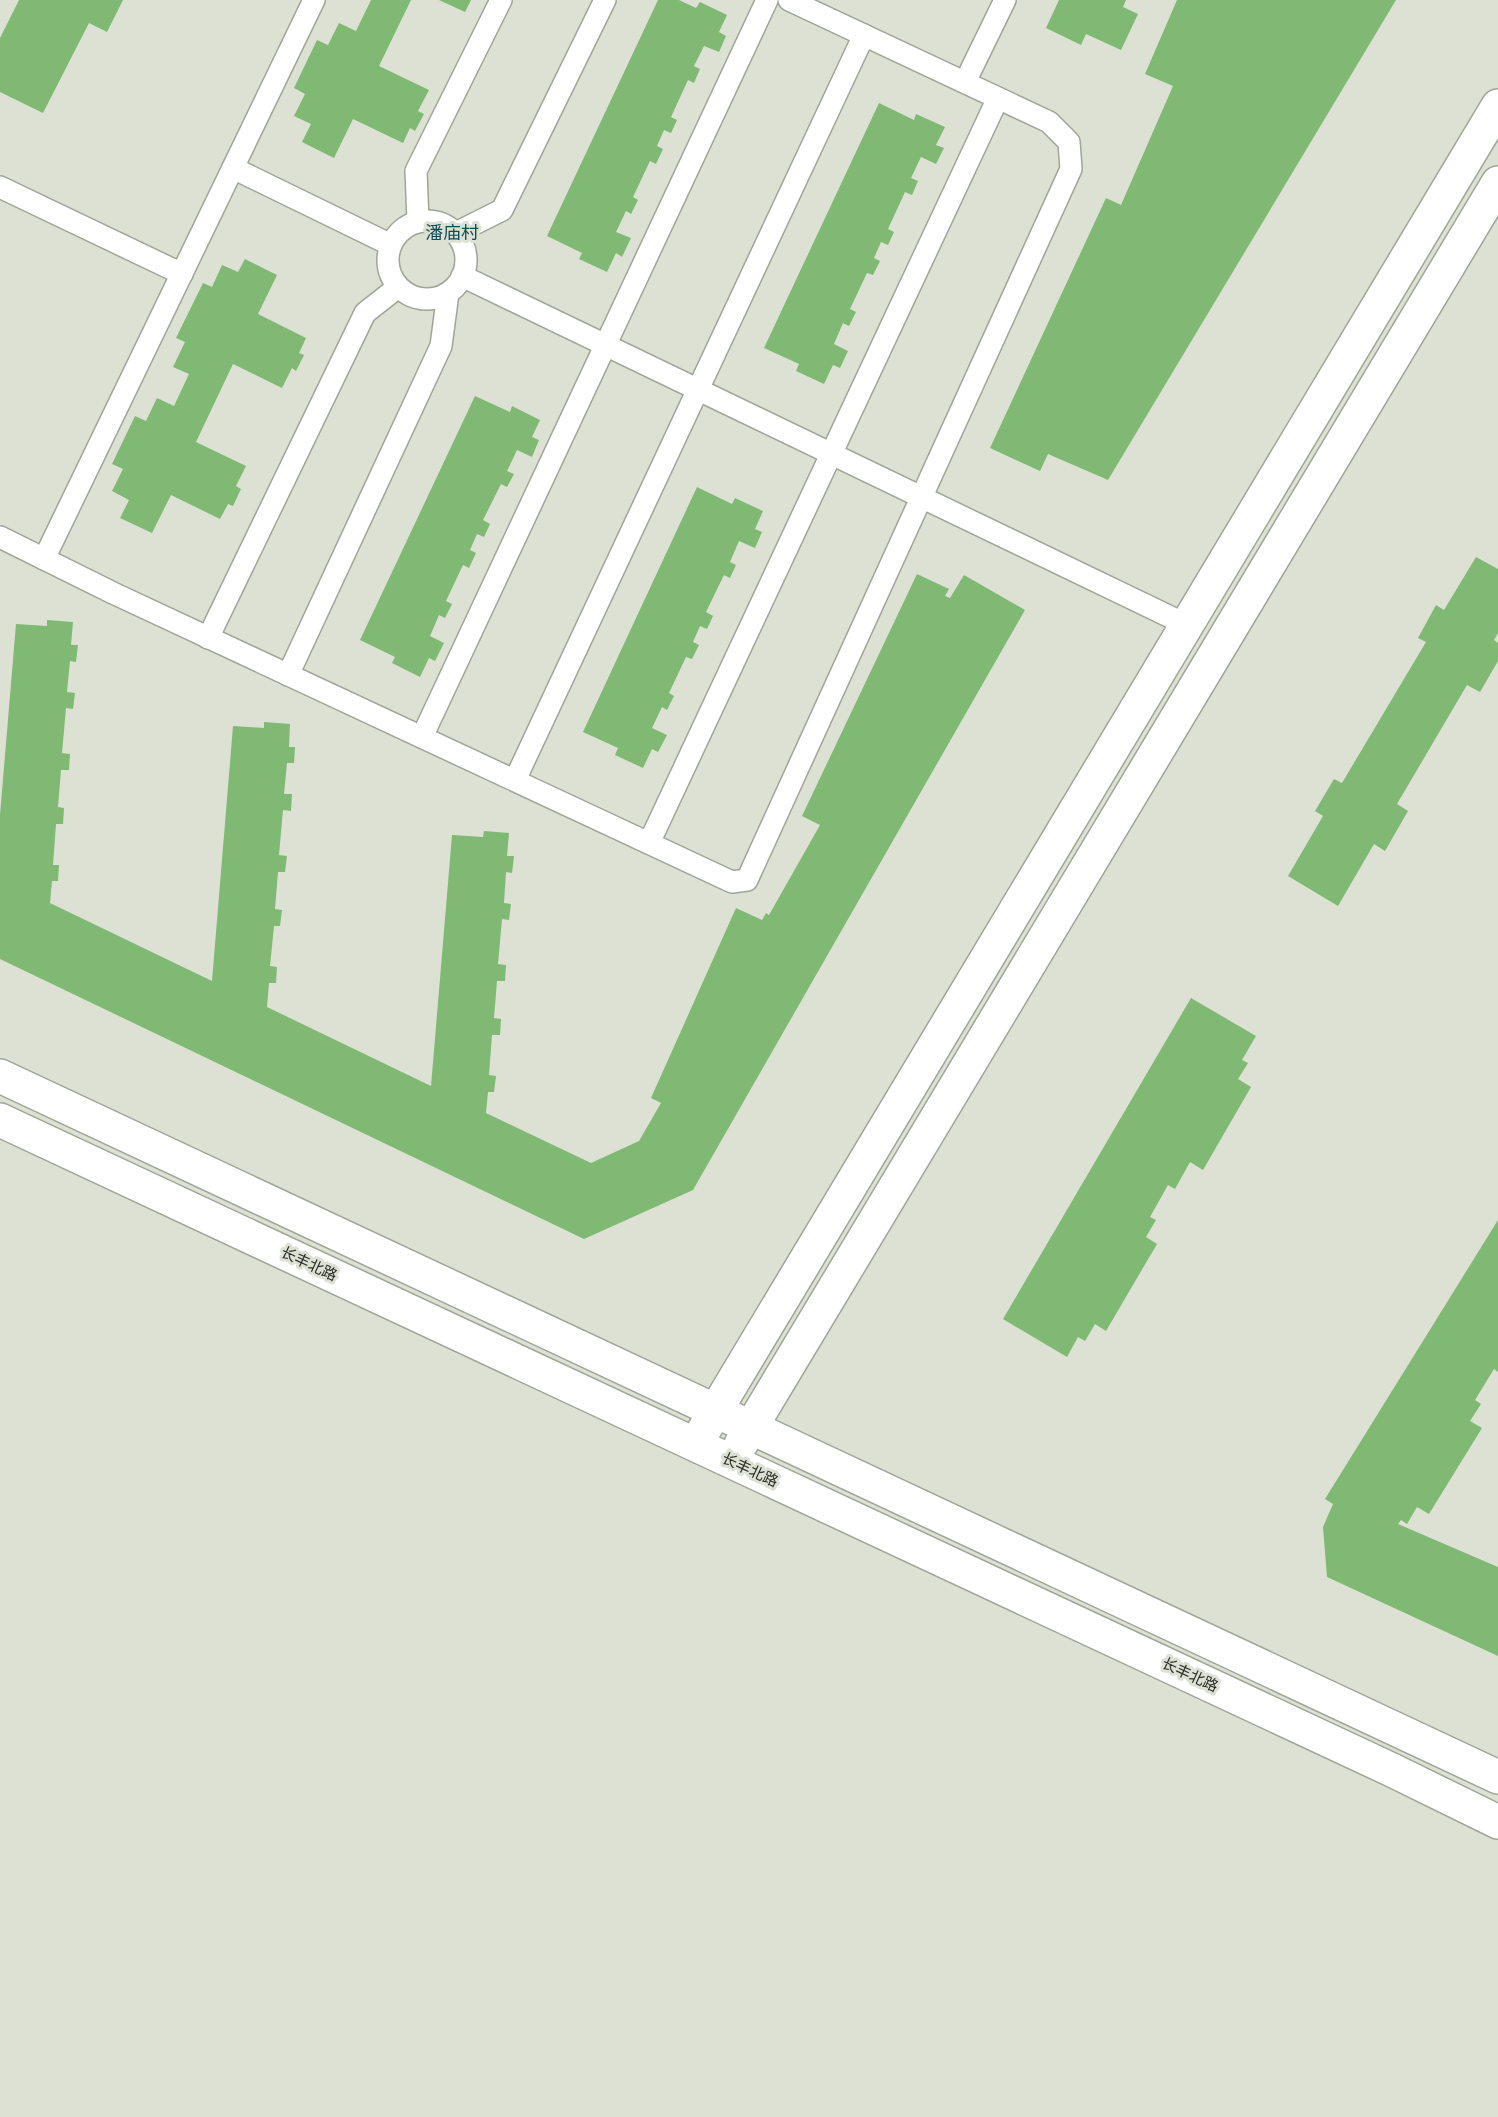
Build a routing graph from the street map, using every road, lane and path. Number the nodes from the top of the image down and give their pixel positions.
1 (314, 0) edge
2 (501, 0) edge
3 (604, 0) edge
4 (767, 0) edge
5 (789, 0) edge
6 (1005, 0) edge
7 (864, 35) junction
8 (965, 82) junction
9 (998, 98) junction
10 (1498, 106) edge
11 (233, 168) junction
12 (1498, 183) edge
13 (0, 187) edge
14 (418, 221) junction
15 (456, 232) junction
16 (391, 244) junction
17 (182, 274) junction
18 (462, 276) junction
19 (398, 287) junction
20 (448, 293) junction
21 (606, 345) junction
22 (698, 390) junction
23 (831, 454) junction
24 (921, 497) junction
25 (0, 537) edge
26 (44, 559) junction
27 (1187, 625) junction
28 (208, 638) junction
29 (288, 675) junction
30 (422, 737) junction
31 (515, 780) junction
32 (649, 843) junction
33 (0, 1076) edge
34 (0, 1120) edge
35 (715, 1410) junction
36 (751, 1427) junction
37 (695, 1444) junction
38 (731, 1461) junction
39 (1498, 1778) edge
40 (1498, 1822) edge

1 - 11 lane
2 - 14 lane
3 - 15 lane
4 - 21 lane
5 - 7 lane
6 - 8 lane
7 - 8 lane
7 - 22 lane
8 - 9 lane
9 - 23 lane
9 - 24 lane
10 - 27 street
11 - 16 lane
11 - 17 lane
12 - 36 street
13 - 17 lane
14 - 15 lane
14 - 16 lane
15 - 18 lane
16 - 19 lane
17 - 26 lane
18 - 20 lane
18 - 21 lane
19 - 20 lane
19 - 28 lane
20 - 29 lane
21 - 22 lane
21 - 30 lane
22 - 23 lane
22 - 31 lane
23 - 24 lane
23 - 32 lane
24 - 27 lane
24 - 32 lane
25 - 26 lane
26 - 28 lane
27 - 35 street
28 - 29 lane
29 - 30 lane
30 - 31 lane
31 - 32 lane
33 - 35 street
34 - 37 street, 长丰北路
35 - 36 street
35 - 37 street
36 - 38 street
36 - 39 street
37 - 38 street, 长丰北路
38 - 40 street, 长丰北路

